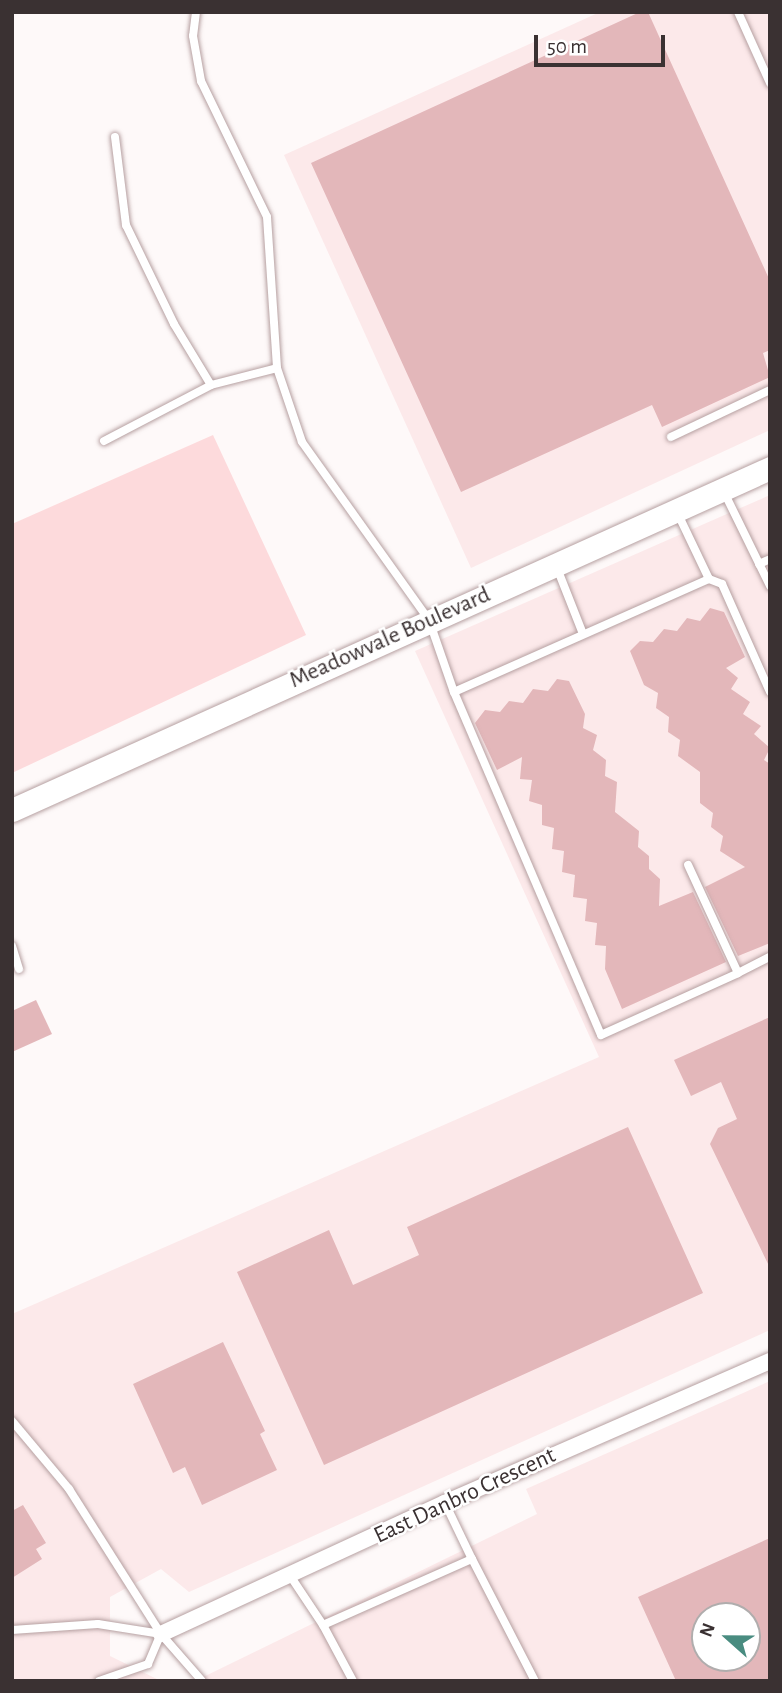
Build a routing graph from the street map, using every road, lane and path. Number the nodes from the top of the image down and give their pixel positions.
1 (196, 12) edge
2 (738, 12) edge
3 (770, 83) edge
4 (116, 137) dead end
5 (277, 368) junction
6 (211, 385) junction
7 (770, 390) edge
8 (671, 437) dead end
9 (104, 441) dead end
10 (770, 468) edge
11 (723, 489) junction
12 (676, 510) junction
13 (770, 559) edge
14 (555, 564) junction
15 (759, 564) junction
16 (709, 579) junction
17 (770, 586) edge
18 (429, 620) junction
19 (583, 634) junction
20 (454, 692) junction
21 (770, 692) edge
22 (12, 810) edge
23 (688, 865) dead end
24 (12, 946) edge
25 (770, 957) edge
26 (19, 969) dead end
27 (737, 973) junction
28 (770, 1361) edge
29 (12, 1421) edge
30 (445, 1503) junction
31 (472, 1559) junction
32 (291, 1577) junction
33 (323, 1625) junction
34 (12, 1630) edge
35 (161, 1634) junction
36 (99, 1681) edge
37 (202, 1681) edge
38 (353, 1681) edge
39 (536, 1681) edge

1 - 5 lane
2 - 3 lane
4 - 6 lane
5 - 6 lane
5 - 18 lane
6 - 9 lane
7 - 8 lane
10 - 11 main road, Meadowvale Boulevard
11 - 12 main road, Meadowvale Boulevard
11 - 15 lane
12 - 14 main road, Meadowvale Boulevard
12 - 16 lane
13 - 15 lane
14 - 18 main road, Meadowvale Boulevard
14 - 19 lane
15 - 17 lane
16 - 19 lane
16 - 21 lane
18 - 20 lane
18 - 22 main road, Meadowvale Boulevard
19 - 20 lane
20 - 27 lane
23 - 27 lane
24 - 26 lane
25 - 27 lane
28 - 30 street, East Danbro Crescent
29 - 35 lane
30 - 31 lane
30 - 32 street, East Danbro Crescent
31 - 33 lane
31 - 39 lane
32 - 33 lane
32 - 35 street, East Danbro Crescent
33 - 38 lane
34 - 35 lane
35 - 36 lane
35 - 37 lane

